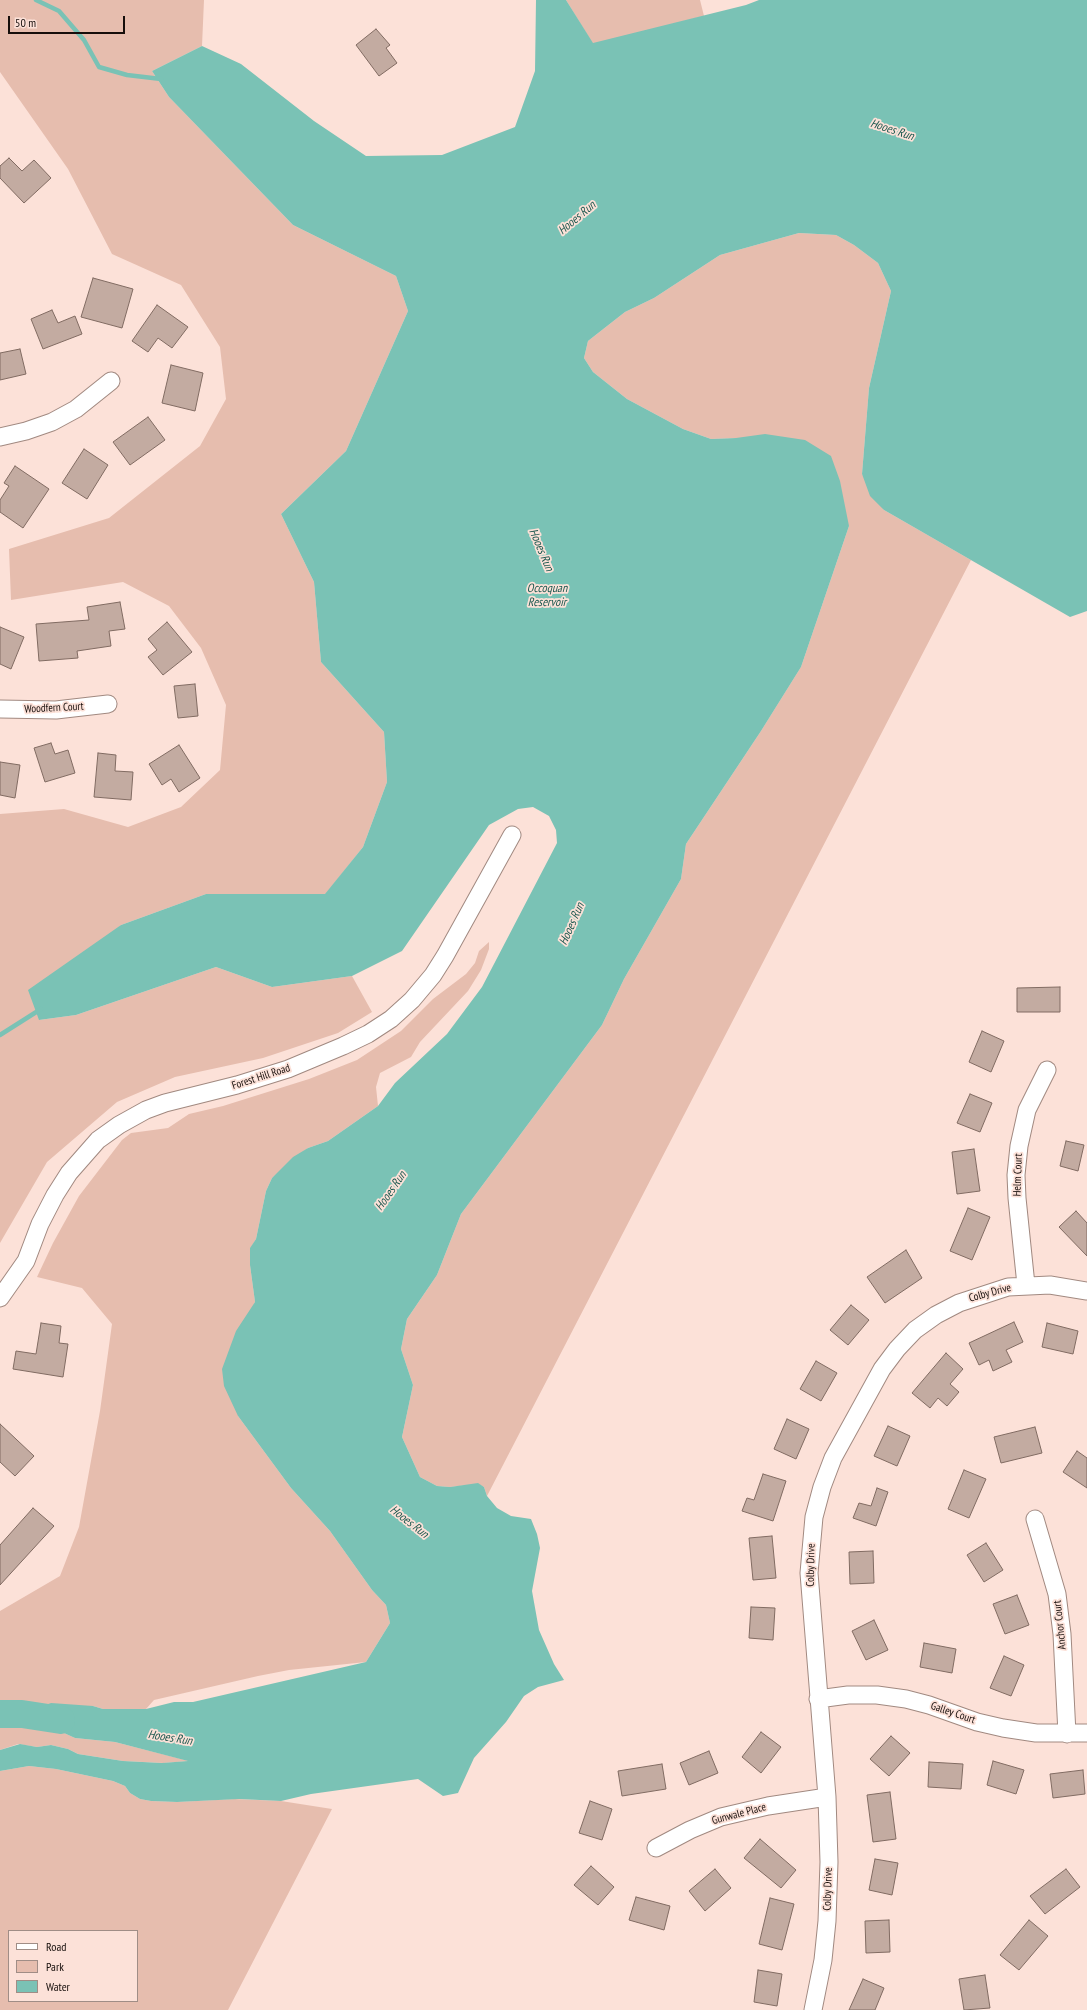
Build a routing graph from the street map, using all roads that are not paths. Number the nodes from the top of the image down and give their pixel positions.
1 (111, 381) dead end
2 (0, 437) edge
3 (108, 704) dead end
4 (0, 709) edge
5 (512, 835) dead end
6 (1047, 1070) dead end
7 (1026, 1285) junction
8 (1087, 1291) edge
9 (0, 1298) edge
10 (1035, 1519) dead end
11 (818, 1699) junction
12 (1087, 1733) edge
13 (1067, 1734) junction
14 (827, 1797) junction
15 (656, 1848) dead end
16 (813, 2010) edge

1 - 2 street
3 - 4 street, Woodfern Court
5 - 9 street, Forest Hill Road
6 - 7 street, Helm Court
7 - 8 street, Colby Drive
7 - 11 street, Colby Drive
10 - 13 street, Anchor Court
11 - 13 street, Galley Court
11 - 14 street, Colby Drive
12 - 13 street, Galley Court
14 - 15 street, Gunwale Place
14 - 16 street, Colby Drive

